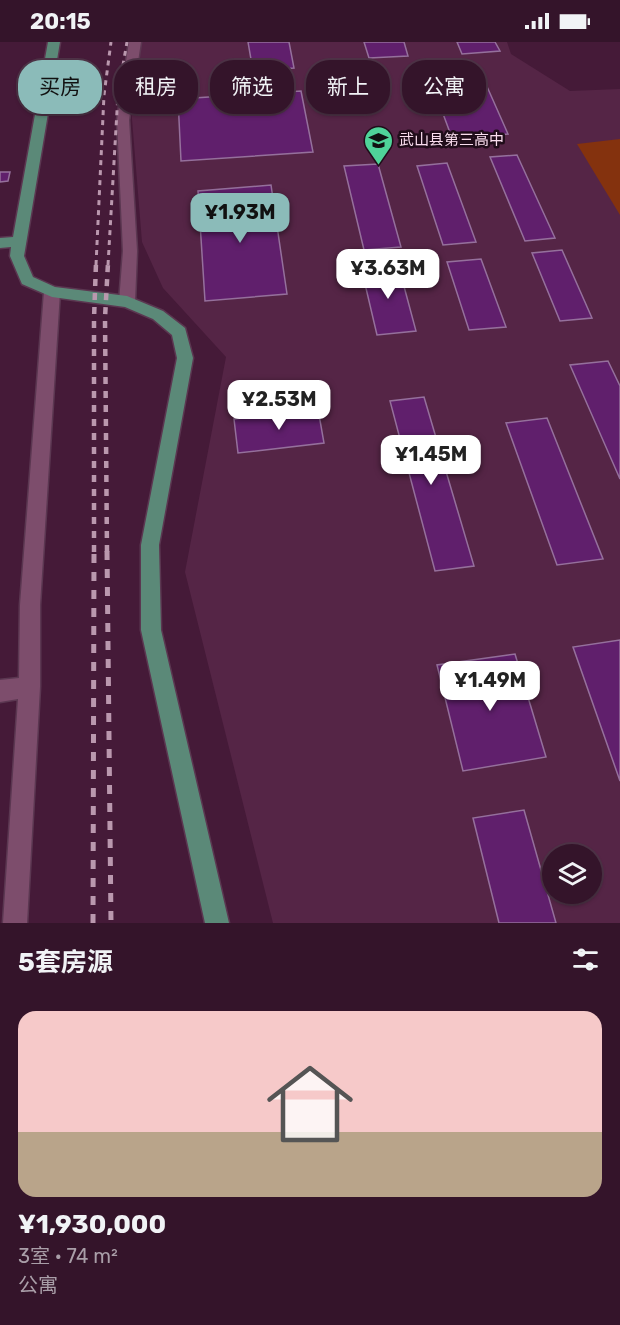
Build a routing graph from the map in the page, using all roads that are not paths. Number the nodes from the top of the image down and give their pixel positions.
1 (54, 42) edge
2 (135, 42) edge
3 (0, 243) edge
4 (12, 251) edge
5 (52, 292) junction
6 (127, 302) junction
7 (29, 687) junction
8 (0, 691) edge
9 (15, 923) edge
10 (217, 923) edge

1 - 4 main road
2 - 6 street
3 - 4 main road
4 - 5 main road
5 - 6 main road
5 - 7 street
6 - 10 main road
7 - 8 street
7 - 9 street

